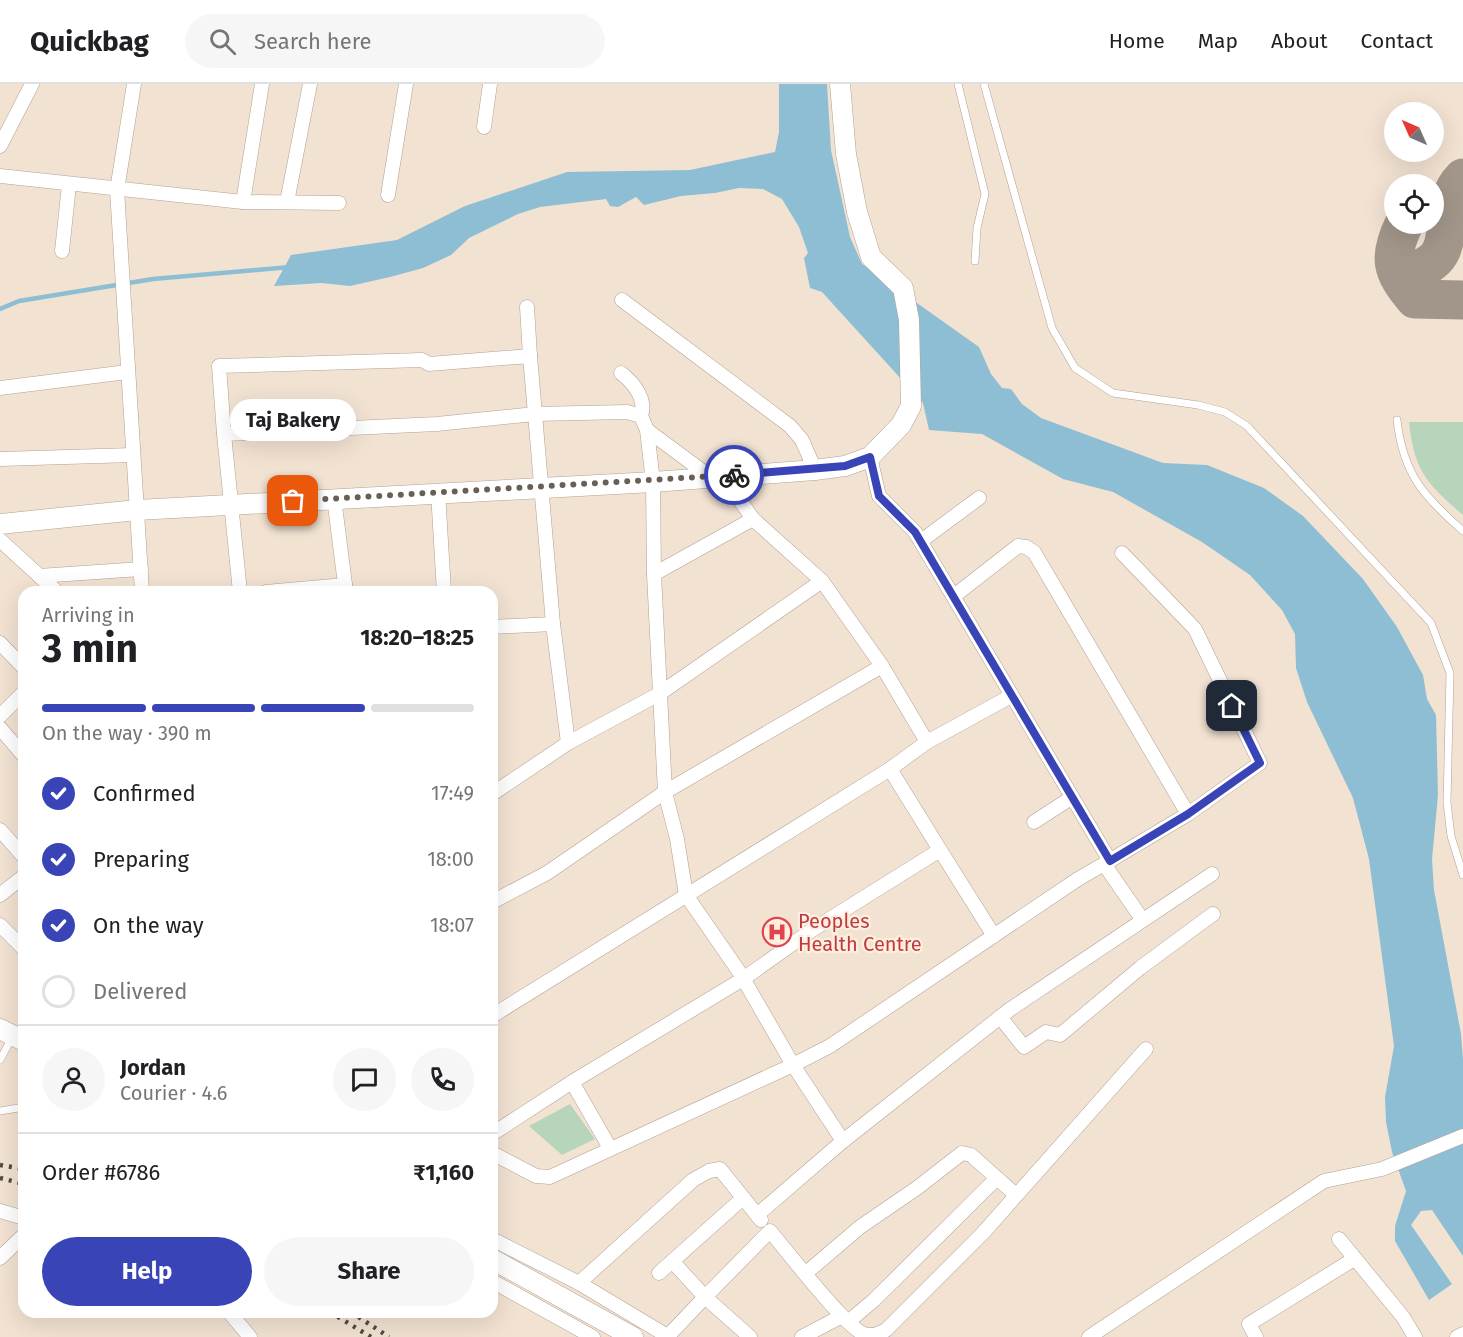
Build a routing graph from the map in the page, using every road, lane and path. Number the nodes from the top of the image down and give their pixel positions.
1 (32, 84) edge
2 (134, 84) edge
3 (262, 84) edge
4 (310, 84) edge
5 (406, 84) edge
6 (490, 84) edge
7 (840, 84) edge
8 (958, 84) edge
9 (984, 84) edge
10 (484, 127) dead end
11 (0, 146) edge
12 (0, 176) edge
13 (69, 186) junction
14 (117, 190) junction
15 (388, 195) dead end
16 (243, 202) junction
17 (287, 202) junction
18 (339, 203) dead end
19 (62, 251) dead end
20 (975, 261) dead end
21 (622, 300) dead end
22 (527, 308) dead end
23 (530, 356) junction
24 (127, 372) junction
25 (621, 373) dead end
26 (0, 388) edge
27 (535, 414) junction
28 (641, 416) junction
29 (1397, 420) dead end
30 (647, 430) junction
31 (224, 434) junction
32 (133, 455) junction
33 (870, 457) junction
34 (0, 459) edge
35 (815, 470) junction
36 (716, 476) junction
37 (653, 482) junction
38 (542, 487) junction
39 (438, 492) junction
40 (334, 498) junction
41 (979, 498) dead end
42 (232, 506) junction
43 (137, 510) junction
44 (753, 519) junction
45 (0, 524) edge
46 (1463, 531) edge
47 (0, 540) edge
48 (921, 541) junction
49 (1122, 553) dead end
50 (141, 569) junction
51 (654, 574) junction
52 (39, 576) junction
53 (822, 581) junction
54 (50, 586) edge
55 (142, 586) edge
56 (239, 586) edge
57 (345, 586) edge
58 (444, 586) edge
59 (954, 596) junction
60 (553, 624) junction
61 (498, 627) edge
62 (0, 643) edge
63 (18, 662) edge
64 (882, 666) junction
65 (659, 694) junction
66 (1011, 696) junction
67 (18, 698) edge
68 (0, 716) edge
69 (0, 728) edge
70 (927, 742) junction
71 (568, 743) junction
72 (18, 749) edge
73 (890, 769) junction
74 (498, 790) edge
75 (665, 792) junction
76 (1071, 798) junction
77 (1188, 814) junction
78 (1034, 822) dead end
79 (0, 830) edge
80 (18, 850) edge
81 (940, 850) junction
82 (1107, 862) junction
83 (1212, 874) dead end
84 (1463, 876) edge
85 (18, 881) edge
86 (0, 895) edge
87 (686, 895) junction
88 (498, 899) edge
89 (1213, 914) dead end
90 (1142, 919) junction
91 (0, 925) edge
92 (994, 936) junction
93 (18, 943) edge
94 (743, 978) junction
95 (498, 1012) edge
96 (1000, 1017) junction
97 (1146, 1049) dead end
98 (793, 1065) junction
99 (572, 1082) junction
100 (18, 1108) edge
101 (0, 1111) edge
102 (498, 1130) edge
103 (1463, 1136) edge
104 (843, 1141) junction
105 (609, 1148) junction
106 (498, 1156) edge
107 (997, 1178) junction
108 (1017, 1195) junction
109 (743, 1198) junction
110 (0, 1211) edge
111 (757, 1215) junction
112 (18, 1216) edge
113 (770, 1231) junction
114 (1339, 1239) dead end
115 (18, 1241) edge
116 (498, 1242) edge
117 (0, 1258) edge
118 (1354, 1259) junction
119 (498, 1262) edge
120 (673, 1262) junction
121 (498, 1273) edge
122 (659, 1273) dead end
123 (806, 1273) junction
124 (579, 1283) junction
125 (498, 1284) edge
126 (705, 1297) junction
127 (233, 1318) edge
128 (845, 1319) junction
129 (1463, 1334) edge
130 (668, 1336) edge
131 (250, 1337) edge
132 (593, 1337) edge
133 (610, 1337) edge
134 (633, 1337) edge
135 (750, 1337) edge
136 (802, 1337) edge
137 (1089, 1337) edge
138 (1256, 1337) edge
139 (1415, 1337) edge
140 (1457, 1337) edge

1 - 11 street
2 - 14 street
3 - 16 street
4 - 17 street
5 - 15 street
6 - 10 street
7 - 33 street
8 - 20 lane
9 - 84 lane
12 - 13 street
13 - 14 street
13 - 19 street
14 - 16 street
14 - 24 street
16 - 17 street
17 - 18 street
21 - 35 street
22 - 23 street
23 - 27 street
23 - 31 street
24 - 26 street
24 - 32 street
25 - 28 street
27 - 28 street
27 - 31 street
27 - 38 street
28 - 30 street
29 - 46 lane
30 - 36 street
30 - 37 street
31 - 42 street
32 - 34 street
32 - 43 street
33 - 35 street
33 - 48 street
35 - 36 street
36 - 37 street
36 - 44 street
37 - 38 street
37 - 51 street
38 - 39 street
38 - 60 street
39 - 40 street
39 - 58 street
40 - 42 street
40 - 57 street
41 - 48 street
42 - 43 street
42 - 56 street
43 - 45 street
43 - 50 street
44 - 51 street
44 - 53 street
47 - 52 street
48 - 59 street
49 - 77 street
50 - 52 street
50 - 55 street
51 - 65 street
52 - 54 street
53 - 64 street
53 - 65 street
59 - 66 street
59 - 77 street
60 - 61 street
60 - 71 street
62 - 63 street
64 - 70 street
64 - 75 street
65 - 71 street
65 - 75 street
66 - 70 street
66 - 76 street
67 - 68 street
69 - 72 street
70 - 73 street
71 - 74 street
73 - 81 street
73 - 87 street
75 - 87 street
75 - 88 street
76 - 78 street
76 - 82 street
77 - 82 street
79 - 80 street
81 - 92 street
81 - 94 street
82 - 90 street
82 - 92 street
83 - 90 street
85 - 86 street
87 - 94 street
87 - 95 street
89 - 96 street
90 - 96 street
91 - 93 street
92 - 98 street
94 - 98 street
94 - 99 street
96 - 104 street
97 - 108 street
98 - 104 street
98 - 105 street
99 - 102 street
99 - 105 street
100 - 101 lane
103 - 137 street
104 - 111 street
105 - 106 street
107 - 108 street
107 - 123 street
107 - 128 street
108 - 128 street
109 - 111 street
109 - 120 street
109 - 124 street
110 - 112 street
111 - 113 street
113 - 123 street
113 - 126 street
114 - 118 street
115 - 117 street
116 - 124 street
118 - 138 street
118 - 139 street
119 - 134 street
120 - 122 street
120 - 126 street
121 - 133 street
123 - 128 street
124 - 130 street
125 - 132 street
126 - 130 street
126 - 135 street
127 - 131 street
128 - 136 street
129 - 140 street

